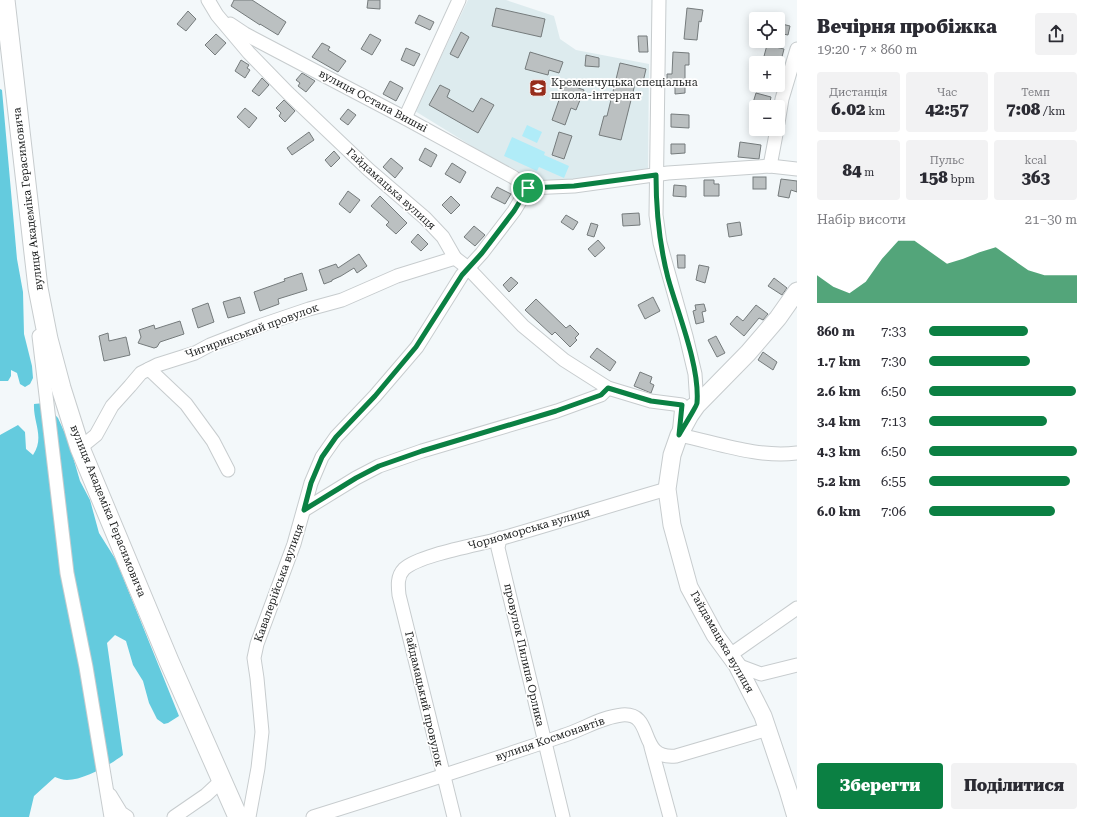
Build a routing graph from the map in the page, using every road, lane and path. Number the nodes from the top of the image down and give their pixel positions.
1 (5, 0) edge
2 (208, 0) edge
3 (458, 0) edge
4 (659, 0) edge
5 (217, 15) junction
6 (797, 49) edge
7 (782, 100) edge
8 (405, 118) junction
9 (776, 136) edge
10 (770, 166) junction
11 (797, 169) edge
12 (656, 175) junction
13 (528, 188) junction
14 (455, 258) junction
15 (468, 268) junction
16 (38, 288) junction
17 (797, 292) edge
18 (149, 369) junction
19 (608, 388) junction
20 (690, 405) junction
21 (679, 435) junction
22 (80, 448) junction
23 (797, 453) edge
24 (228, 470) dead end
25 (667, 489) junction
26 (304, 510) junction
27 (500, 538) junction
28 (398, 580) joint
29 (797, 608) edge
30 (733, 660) junction
31 (797, 665) edge
32 (768, 729) junction
33 (544, 741) junction
34 (650, 745) junction
35 (443, 775) junction
36 (221, 781) junction
37 (106, 788) junction
38 (176, 816) edge
39 (111, 817) edge
40 (127, 817) edge
41 (238, 817) edge
42 (249, 817) edge
43 (313, 817) edge
44 (454, 817) edge
45 (563, 817) edge
46 (670, 817) edge
47 (796, 817) edge

1 - 16 highway, вулиця Академіка Герасимовича
2 - 5 street, Гайдамацька вулиця
3 - 8 street
4 - 12 street
5 - 8 street, вулиця Остапа Вишні
5 - 14 street, Гайдамацька вулиця
6 - 7 street
8 - 13 street, вулиця Остапа Вишні
9 - 10 street
10 - 11 street
10 - 12 street
12 - 13 street
12 - 20 street
13 - 15 street, Кавалерійська вулиця
14 - 15 street, Гайдамацька вулиця
14 - 18 street, Чигиринський провулок
15 - 19 street, Гайдамацька вулиця
15 - 26 street, Кавалерійська вулиця
16 - 22 highway, вулиця Академіка Герасимовича
16 - 37 street
17 - 20 main road, Гайдамацька вулиця
18 - 22 street, Чигиринський провулок
18 - 24 street
19 - 20 street, Гайдамацька вулиця
19 - 26 street
20 - 21 main road, Гайдамацька вулиця
21 - 23 street
21 - 25 main road, Гайдамацька вулиця
22 - 36 highway, вулиця Академіка Герасимовича
25 - 27 street, Чорноморська вулиця
25 - 30 main road, Гайдамацька вулиця
26 - 42 street, Кавалерійська вулиця
27 - 28 street, Чорноморська вулиця
27 - 33 street, провулок Пилипа Орлика
28 - 35 street, Гайдамацький провулок
29 - 30 street
30 - 31 street
30 - 32 main road, Гайдамацька вулиця
32 - 34 street
32 - 47 main road, Гайдамацька вулиця
33 - 34 street, вулиця Космонавтів
33 - 35 street, вулиця Космонавтів
33 - 45 street, провулок Пилипа Орлика
34 - 46 street, вулиця Космонавтів
35 - 43 street, вулиця Космонавтів
35 - 44 street, Гайдамацький провулок
36 - 38 street
36 - 41 highway, вулиця Академіка Герасимовича
37 - 39 street
37 - 40 street

